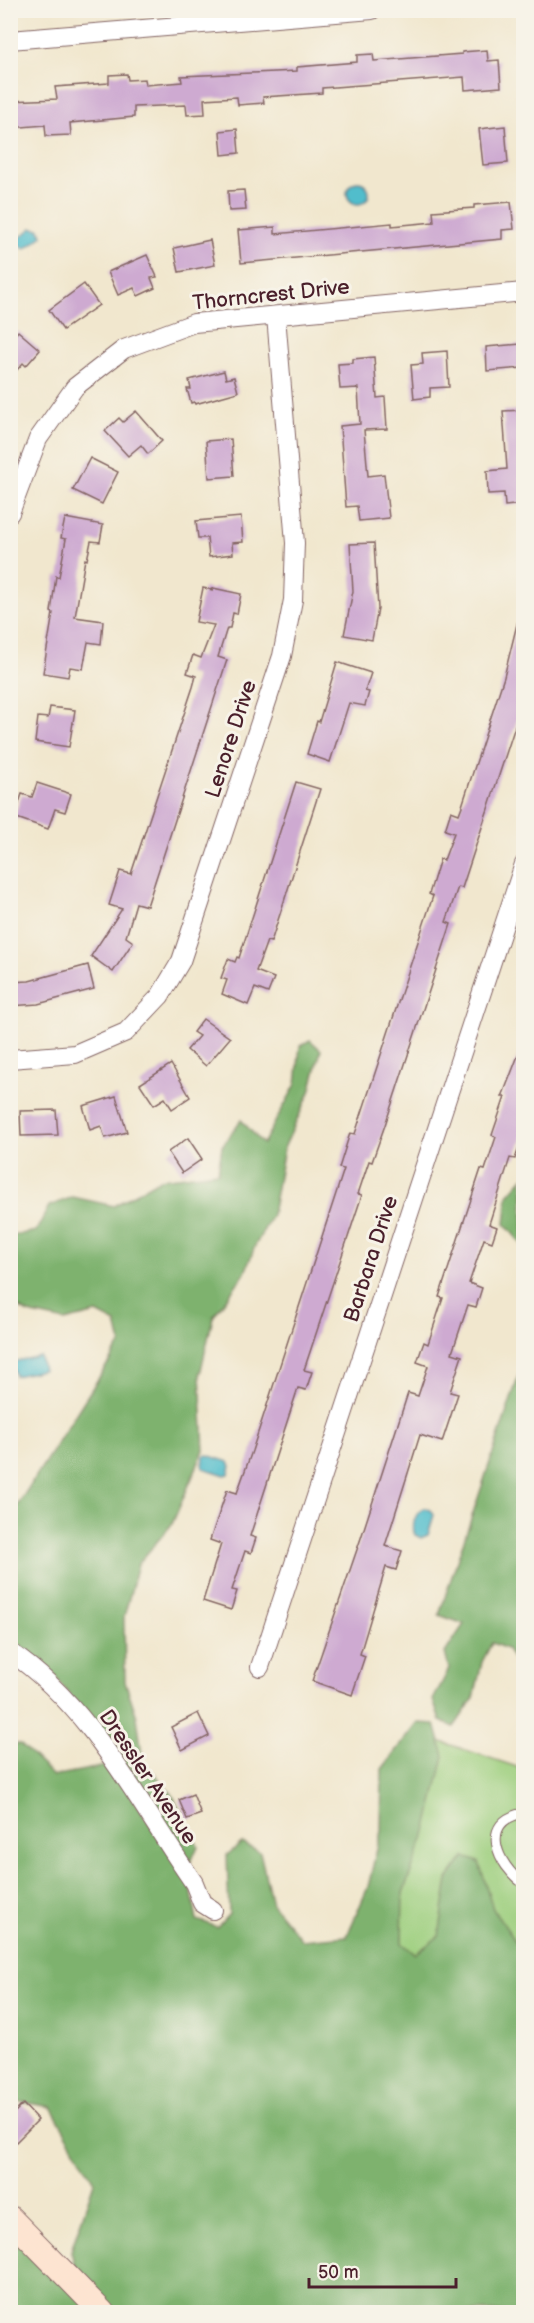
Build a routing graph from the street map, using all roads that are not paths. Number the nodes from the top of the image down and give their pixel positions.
1 (372, 10) edge
2 (10, 40) edge
3 (524, 292) edge
4 (276, 316) junction
5 (10, 513) edge
6 (524, 864) edge
7 (10, 1059) edge
8 (10, 1652) edge
9 (260, 1667) dead end
10 (524, 1813) edge
11 (524, 1884) edge
12 (213, 1910) dead end
13 (10, 2217) edge
14 (102, 2313) edge

1 - 2 street
3 - 4 street, Thorncrest Drive
4 - 5 street, Thorncrest Drive
4 - 7 street, Lenore Drive
6 - 9 street, Barbara Drive
8 - 12 street, Dressler Avenue
10 - 11 lane
13 - 14 street

